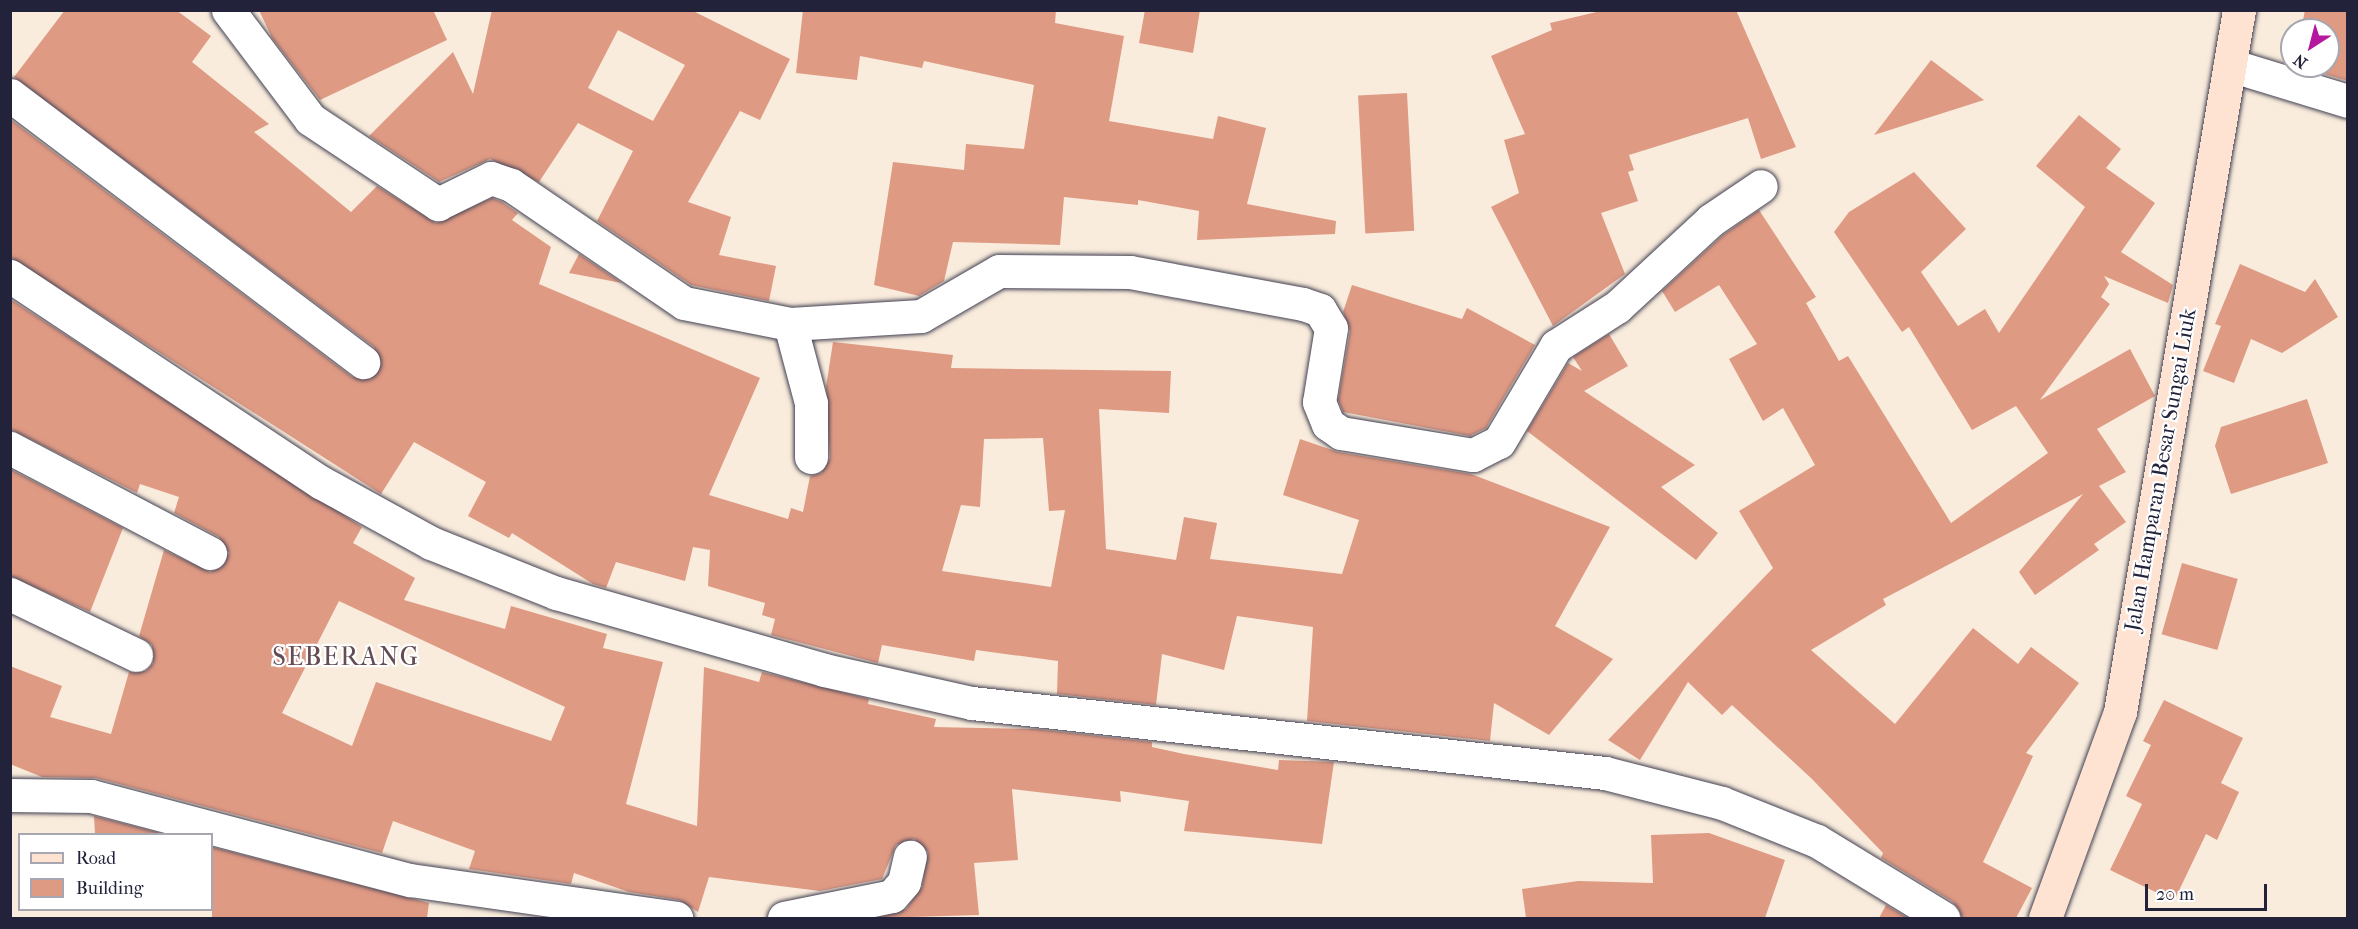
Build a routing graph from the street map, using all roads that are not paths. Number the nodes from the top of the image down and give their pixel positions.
1 (228, 10) edge
2 (2239, 10) edge
3 (2230, 65) junction
4 (10, 95) edge
5 (2348, 101) edge
6 (1761, 186) dead end
7 (10, 276) edge
8 (790, 324) junction
9 (363, 362) dead end
10 (10, 448) edge
11 (812, 457) dead end
12 (210, 553) dead end
13 (10, 594) edge
14 (136, 656) dead end
15 (10, 795) edge
16 (910, 858) dead end
17 (676, 918) edge
18 (784, 918) edge
19 (1942, 918) edge
20 (2044, 918) edge

1 - 8 street
2 - 3 street, Jalan Hamparan Besar Sungai Liuk
3 - 5 street
3 - 20 street, Jalan Hamparan Besar Sungai Liuk
4 - 9 street
6 - 8 street
7 - 19 street
8 - 11 street
10 - 12 street
13 - 14 street
15 - 17 street
16 - 18 street

